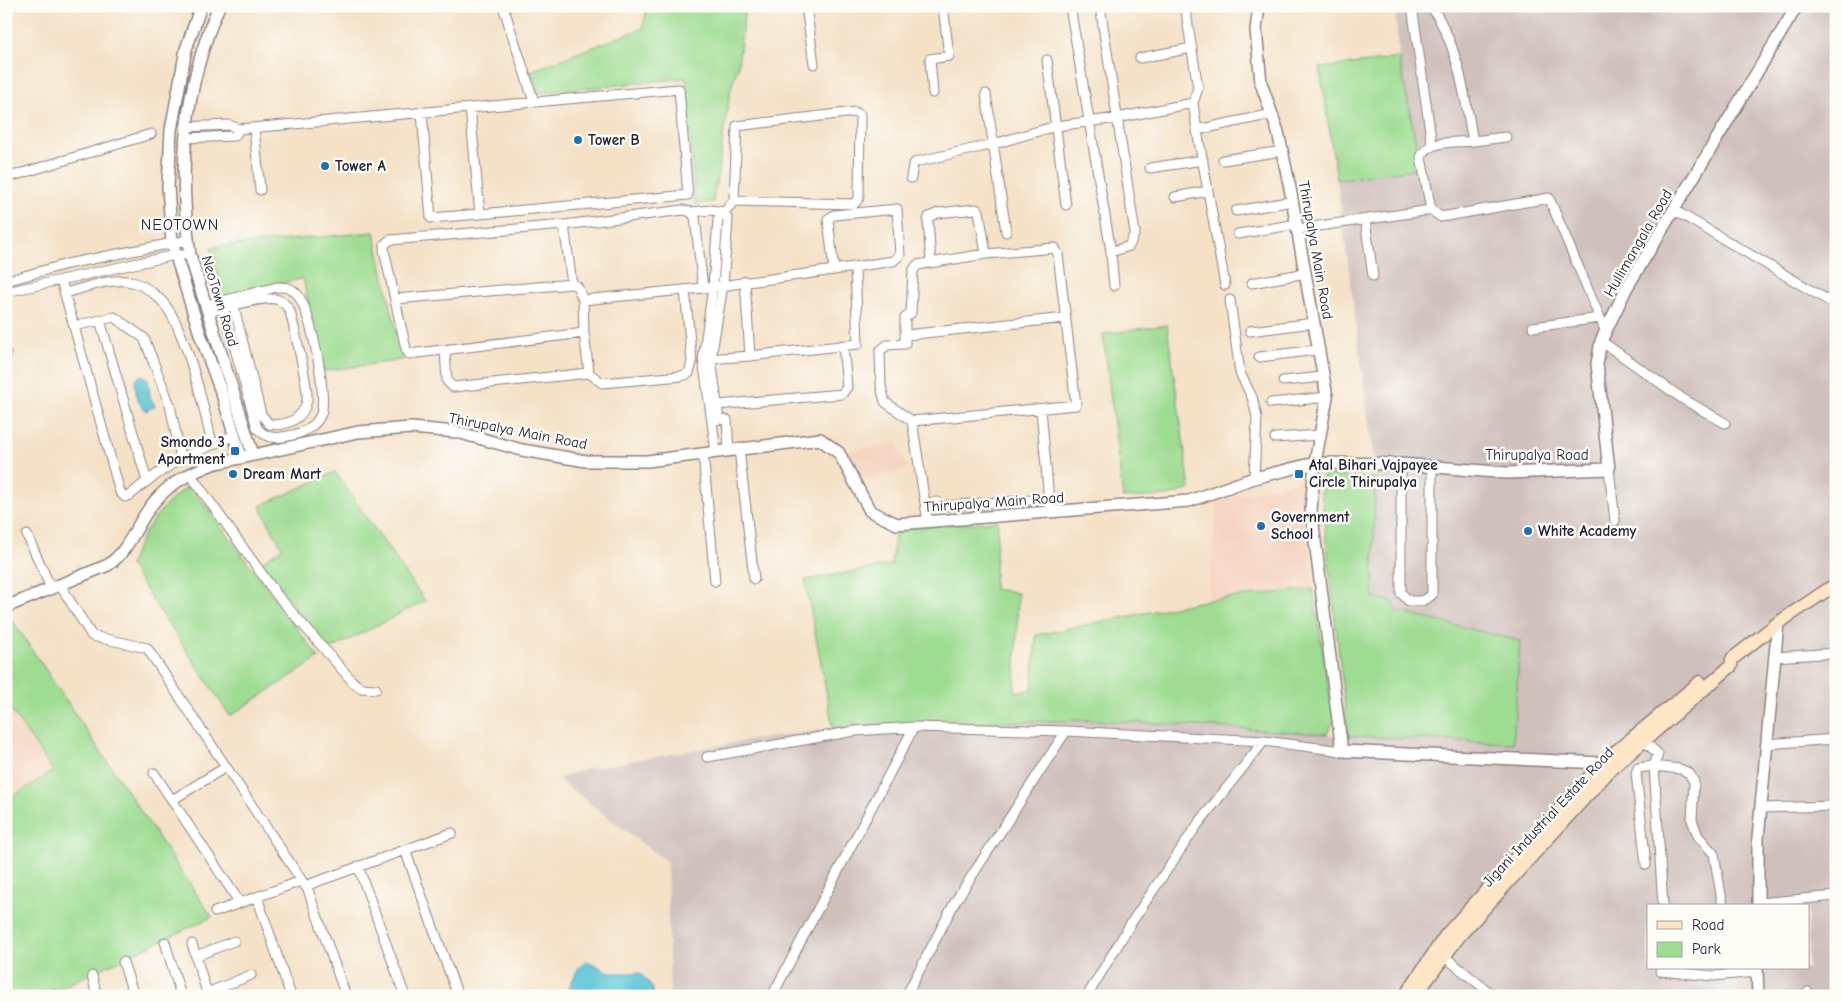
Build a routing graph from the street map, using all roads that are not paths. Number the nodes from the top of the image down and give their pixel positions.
1 (201, 6) edge
2 (220, 6) edge
3 (503, 6) edge
4 (806, 6) edge
5 (943, 6) edge
6 (1070, 6) edge
7 (1100, 6) edge
8 (1185, 6) edge
9 (1260, 6) edge
10 (1412, 6) edge
11 (1431, 6) edge
12 (1796, 6) edge
13 (1192, 48) junction
14 (1140, 58) dead end
15 (1047, 60) dead end
16 (814, 64) dead end
17 (933, 93) dead end
18 (986, 94) dead end
19 (534, 102) junction
20 (1193, 103) junction
21 (470, 108) junction
22 (422, 113) junction
23 (1272, 114) junction
24 (1117, 118) junction
25 (1088, 121) junction
26 (1056, 126) junction
27 (254, 128) junction
28 (1197, 130) junction
29 (185, 133) junction
30 (151, 134) dead end
31 (1506, 138) dead end
32 (1473, 141) junction
33 (994, 144) junction
34 (1432, 145) junction
35 (1282, 151) junction
36 (1203, 160) junction
37 (1223, 160) dead end
38 (1150, 168) dead end
39 (6, 178) edge
40 (911, 178) dead end
41 (260, 190) dead end
42 (1208, 191) junction
43 (1175, 197) dead end
44 (734, 201) junction
45 (1293, 201) junction
46 (1066, 205) dead end
47 (1431, 210) junction
48 (1674, 210) junction
49 (1236, 211) dead end
50 (690, 212) junction
51 (724, 212) junction
52 (480, 214) junction
53 (1365, 220) junction
54 (564, 225) junction
55 (1298, 226) junction
56 (1006, 232) dead end
57 (1238, 234) dead end
58 (188, 240) junction
59 (172, 243) junction
60 (1110, 252) junction
61 (986, 254) junction
62 (190, 255) junction
63 (175, 256) junction
64 (931, 262) junction
65 (855, 268) junction
66 (834, 270) junction
67 (1306, 273) junction
68 (1373, 276) dead end
69 (6, 281) edge
70 (745, 281) junction
71 (1252, 283) dead end
72 (572, 284) junction
73 (723, 285) junction
74 (1225, 285) dead end
75 (1114, 286) dead end
76 (63, 287) junction
77 (713, 287) junction
78 (703, 288) junction
79 (685, 290) junction
80 (6, 292) edge
81 (395, 299) junction
82 (583, 300) junction
83 (1230, 300) dead end
84 (1836, 305) edge
85 (229, 308) junction
86 (207, 309) junction
87 (1065, 318) junction
88 (1600, 318) junction
89 (100, 320) junction
90 (1313, 323) junction
91 (74, 326) junction
92 (1533, 327) dead end
93 (1250, 332) dead end
94 (584, 333) junction
95 (906, 335) junction
96 (1604, 336) junction
97 (843, 345) junction
98 (1317, 350) junction
99 (445, 351) junction
100 (6, 353) edge
101 (750, 356) junction
102 (6, 358) edge
103 (1259, 358) dead end
104 (707, 359) junction
105 (692, 362) junction
106 (589, 373) junction
107 (1323, 377) junction
108 (1283, 381) dead end
109 (1327, 397) junction
110 (1271, 403) dead end
111 (717, 405) junction
112 (1041, 409) junction
113 (716, 420) junction
114 (912, 421) junction
115 (1725, 423) dead end
116 (1320, 435) junction
117 (1275, 438) dead end
118 (233, 439) junction
119 (212, 444) junction
120 (734, 449) junction
121 (716, 452) junction
122 (703, 453) junction
123 (247, 456) junction
124 (181, 458) junction
125 (1315, 463) junction
126 (1401, 464) junction
127 (1432, 466) junction
128 (1609, 469) junction
129 (190, 474) junction
130 (1254, 478) junction
131 (147, 481) junction
132 (1049, 499) junction
133 (925, 503) junction
134 (1050, 512) junction
135 (1614, 521) dead end
136 (928, 522) junction
137 (27, 535) dead end
138 (754, 578) dead end
139 (715, 581) dead end
140 (1836, 584) edge
141 (56, 587) junction
142 (6, 607) edge
143 (1778, 624) junction
144 (1836, 653) edge
145 (1774, 657) junction
146 (1732, 659) junction
147 (376, 689) dead end
148 (914, 728) junction
149 (1066, 731) junction
150 (1836, 739) edge
151 (1264, 740) junction
152 (1644, 741) junction
153 (1766, 744) junction
154 (1342, 751) junction
155 (707, 758) dead end
156 (1654, 766) junction
157 (226, 767) junction
158 (1606, 767) junction
159 (154, 773) dead end
160 (172, 800) junction
161 (1836, 806) edge
162 (1761, 808) junction
163 (452, 832) dead end
164 (405, 850) junction
165 (1646, 865) dead end
166 (358, 866) junction
167 (303, 883) junction
168 (1836, 896) edge
169 (256, 897) junction
170 (240, 903) junction
171 (1663, 904) edge
172 (1723, 904) edge
173 (1758, 904) edge
174 (215, 912) dead end
175 (234, 941) dead end
176 (165, 942) dead end
177 (192, 944) dead end
178 (196, 956) junction
179 (1445, 958) junction
180 (123, 962) dead end
181 (1757, 970) edge
182 (1660, 971) dead end
183 (251, 975) dead end
184 (92, 976) dead end
185 (208, 994) edge
186 (97, 996) edge
187 (134, 996) edge
188 (181, 996) edge
189 (291, 996) edge
190 (346, 996) edge
191 (405, 996) edge
192 (458, 996) edge
193 (772, 996) edge
194 (906, 996) edge
195 (1087, 996) edge
196 (1405, 996) edge
197 (1416, 996) edge
198 (1494, 996) edge
199 (1758, 996) edge

1 - 59 street, NeoTown Road
2 - 29 street, NeoTown Road
3 - 19 street
4 - 16 street
5 - 17 street
6 - 25 street
7 - 24 street
8 - 13 street
9 - 23 street, Thirupalya Main Road
10 - 34 street
11 - 32 street
12 - 48 street, Hullimangala Road
13 - 14 street
13 - 20 street
15 - 26 street
18 - 33 street
19 - 21 street
19 - 52 street
20 - 24 street
20 - 28 street
21 - 22 street
21 - 52 street
22 - 27 street
22 - 52 street
23 - 28 street
23 - 35 street, Thirupalya Main Road
24 - 25 street
24 - 60 street
25 - 26 street
25 - 60 street
26 - 33 street
26 - 46 street
27 - 29 street
27 - 41 street
28 - 36 street
29 - 58 street, NeoTown Road
30 - 39 street
31 - 32 street
32 - 34 street
33 - 40 street
33 - 56 street
34 - 47 street
35 - 37 street
35 - 45 street, Thirupalya Main Road
36 - 38 street
36 - 42 street
42 - 43 street
42 - 74 street
44 - 44 street
44 - 51 street
45 - 49 street
45 - 55 street, Thirupalya Main Road
47 - 53 street
47 - 88 street
48 - 84 street
48 - 96 street, Hullimangala Road
50 - 51 street
50 - 54 street
50 - 78 street
51 - 73 street
51 - 77 street
53 - 55 street
53 - 68 street
54 - 72 street
54 - 81 street
55 - 57 street
55 - 67 street, Thirupalya Main Road
58 - 59 street
58 - 62 street, NeoTown Road
59 - 63 street, NeoTown Road
59 - 69 street
60 - 75 street
61 - 64 street
61 - 64 street
61 - 87 street
62 - 63 street
62 - 86 street, NeoTown Road
63 - 76 street
63 - 118 street, NeoTown Road
64 - 95 street
65 - 66 street
65 - 66 street
65 - 97 street
66 - 70 street
67 - 71 street
67 - 90 street, Thirupalya Main Road
70 - 73 street
70 - 101 street
72 - 81 street
72 - 82 street
73 - 77 street
73 - 104 street
76 - 80 street
76 - 91 street
76 - 119 street
77 - 78 street
77 - 104 street
78 - 79 street
79 - 82 street
79 - 105 street
81 - 99 street
82 - 94 street
83 - 130 street
85 - 85 street
85 - 86 street
85 - 86 street
86 - 123 street, NeoTown Road
87 - 95 street
87 - 112 street
88 - 92 street
88 - 96 street
89 - 91 street
89 - 124 street
89 - 131 street
90 - 93 street
90 - 98 street, Thirupalya Main Road
91 - 131 street
94 - 99 street
94 - 106 street
95 - 114 street
96 - 115 street
96 - 128 street, Hullimangala Road
97 - 101 street
97 - 111 street
98 - 103 street
98 - 107 street, Thirupalya Main Road
99 - 106 street
100 - 102 street
101 - 104 street
104 - 105 street
104 - 111 street
104 - 113 street
105 - 106 street
107 - 108 street
107 - 109 street, Thirupalya Main Road
109 - 110 street
109 - 116 street, Thirupalya Main Road
111 - 113 street
112 - 114 street
112 - 132 street
113 - 120 street
113 - 121 street
114 - 133 street
116 - 117 street
116 - 125 street, Thirupalya Main Road
118 - 119 street
118 - 123 street, NeoTown Road
119 - 124 street
120 - 121 street, Thirupalya Main Road
120 - 136 street, Thirupalya Main Road
120 - 138 street
121 - 122 street, Thirupalya Main Road
122 - 123 street, Thirupalya Main Road
122 - 139 street
123 - 129 street, Thirupalya Main Road
124 - 131 street
125 - 126 street, Thirupalya Road
125 - 130 street, Thirupalya Main Road
125 - 154 street
126 - 127 street, Thirupalya Road
126 - 127 street
127 - 128 street, Thirupalya Road
128 - 135 street, Hullimangala Road
129 - 141 street, Thirupalya Main Road
129 - 147 street
130 - 134 street, Thirupalya Main Road
132 - 133 street
132 - 134 street
133 - 136 street
134 - 136 street, Thirupalya Main Road
137 - 141 street
140 - 143 main road, Jigani Industrial Estate Road
141 - 142 street, Thirupalya Main Road
141 - 157 street
143 - 145 street
143 - 146 main road, Jigani Industrial Estate Road
144 - 145 street
145 - 153 street
146 - 152 main road, Jigani Industrial Estate Road
146 - 158 main road, Jigani Industrial Estate Road
148 - 149 street
148 - 155 street
148 - 193 street
149 - 151 street
149 - 194 street
150 - 153 street
151 - 154 street
151 - 195 street
152 - 156 street
152 - 158 main road, Jigani Industrial Estate Road
153 - 162 street
154 - 158 street
156 - 165 street
156 - 171 street
156 - 172 street
157 - 160 street
157 - 167 street
158 - 179 main road, Jigani Industrial Estate Road
158 - 196 main road, Jigani Industrial Estate Road
159 - 160 street
160 - 170 street
161 - 162 street
162 - 173 street
163 - 164 street
164 - 166 street
164 - 192 street
166 - 167 street
166 - 191 street
167 - 169 street
167 - 190 street
168 - 173 street
169 - 170 street
169 - 189 street
170 - 174 street
175 - 178 street
176 - 188 street
177 - 178 street
178 - 185 street
179 - 197 main road, Jigani Industrial Estate Road
179 - 198 street
180 - 187 street
181 - 182 street
181 - 199 street
183 - 185 street
184 - 186 street

